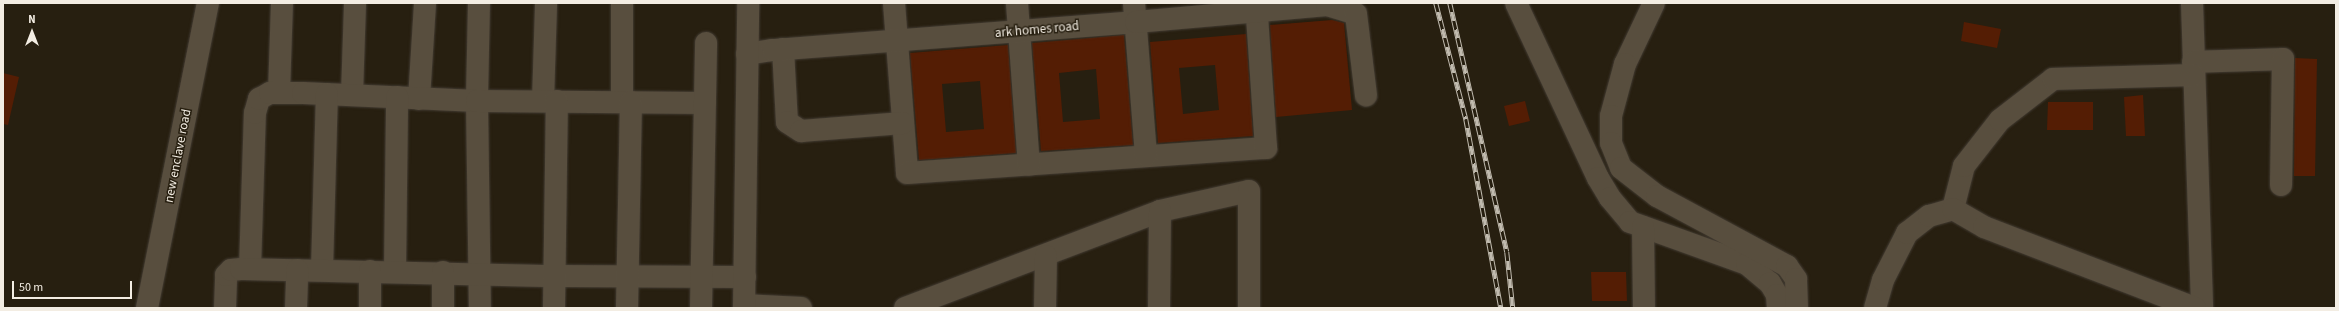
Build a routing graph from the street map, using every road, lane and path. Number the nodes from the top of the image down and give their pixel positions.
1 (208, 3) edge
2 (282, 3) edge
3 (355, 3) edge
4 (424, 3) edge
5 (478, 3) edge
6 (546, 3) edge
7 (622, 3) edge
8 (748, 3) edge
9 (894, 3) edge
10 (1017, 3) edge
11 (1516, 3) edge
12 (1654, 3) edge
13 (2192, 3) edge
14 (1256, 7) edge
15 (1135, 13) edge
16 (1020, 32) junction
17 (897, 42) junction
18 (706, 43) dead end
19 (783, 49) junction
20 (747, 54) junction
21 (2193, 69) junction
22 (279, 93) junction
23 (327, 94) junction
24 (1366, 95) dead end
25 (352, 96) junction
26 (397, 97) junction
27 (419, 99) junction
28 (476, 101) junction
29 (550, 101) junction
30 (627, 102) junction
31 (705, 103) junction
32 (903, 123) junction
33 (1146, 156) junction
34 (1029, 165) junction
35 (2281, 185) dead end
36 (1953, 209) junction
37 (1160, 211) junction
38 (1642, 227) junction
39 (1046, 256) junction
40 (250, 269) junction
41 (297, 270) junction
42 (322, 270) junction
43 (370, 271) junction
44 (395, 271) junction
45 (443, 272) junction
46 (481, 273) junction
47 (556, 276) junction
48 (628, 277) junction
49 (702, 277) junction
50 (745, 277) junction
51 (744, 306) edge
52 (148, 308) edge
53 (225, 308) edge
54 (296, 308) edge
55 (370, 308) edge
56 (443, 308) edge
57 (480, 308) edge
58 (554, 308) edge
59 (627, 308) edge
60 (701, 308) edge
61 (801, 308) edge
62 (905, 308) edge
63 (1045, 308) edge
64 (1159, 308) edge
65 (1249, 308) edge
66 (1644, 308) edge
67 (1778, 308) edge
68 (1797, 308) edge
69 (1875, 308) edge
70 (2195, 308) edge
71 (2202, 308) edge

1 - 52 street, new enclave road
2 - 22 street
3 - 25 street
4 - 27 street
5 - 28 street
6 - 29 street
7 - 30 street
8 - 20 street
9 - 17 street
10 - 16 street
11 - 38 street
12 - 68 street
13 - 21 street
14 - 15 street, ark homes road
14 - 24 street, ark homes road
14 - 33 street
15 - 16 street, ark homes road
15 - 33 street
16 - 17 street, ark homes road
16 - 34 street
17 - 19 street, ark homes road
17 - 32 street
18 - 31 street
19 - 20 street, ark homes road
19 - 32 street
20 - 50 street
21 - 35 street
21 - 36 street
21 - 71 street
22 - 23 street
22 - 40 street
23 - 25 street
23 - 42 street
25 - 26 street
26 - 27 street
26 - 44 street
27 - 28 street
28 - 29 street
28 - 46 street
29 - 30 street
29 - 47 street
30 - 31 street
30 - 48 street
31 - 49 street
32 - 34 street
33 - 34 street
36 - 69 street
36 - 70 street
37 - 39 street
37 - 64 street
37 - 65 street
38 - 66 street
38 - 67 street
39 - 62 street
39 - 63 street
40 - 41 street
40 - 53 street
41 - 42 street
41 - 54 street
42 - 43 street
43 - 44 street
43 - 55 street
44 - 45 street
45 - 46 street
45 - 56 street
46 - 47 street
46 - 57 street
47 - 48 street
47 - 58 street
48 - 49 street
48 - 59 street
49 - 50 street
49 - 60 street
50 - 51 street
51 - 61 street

